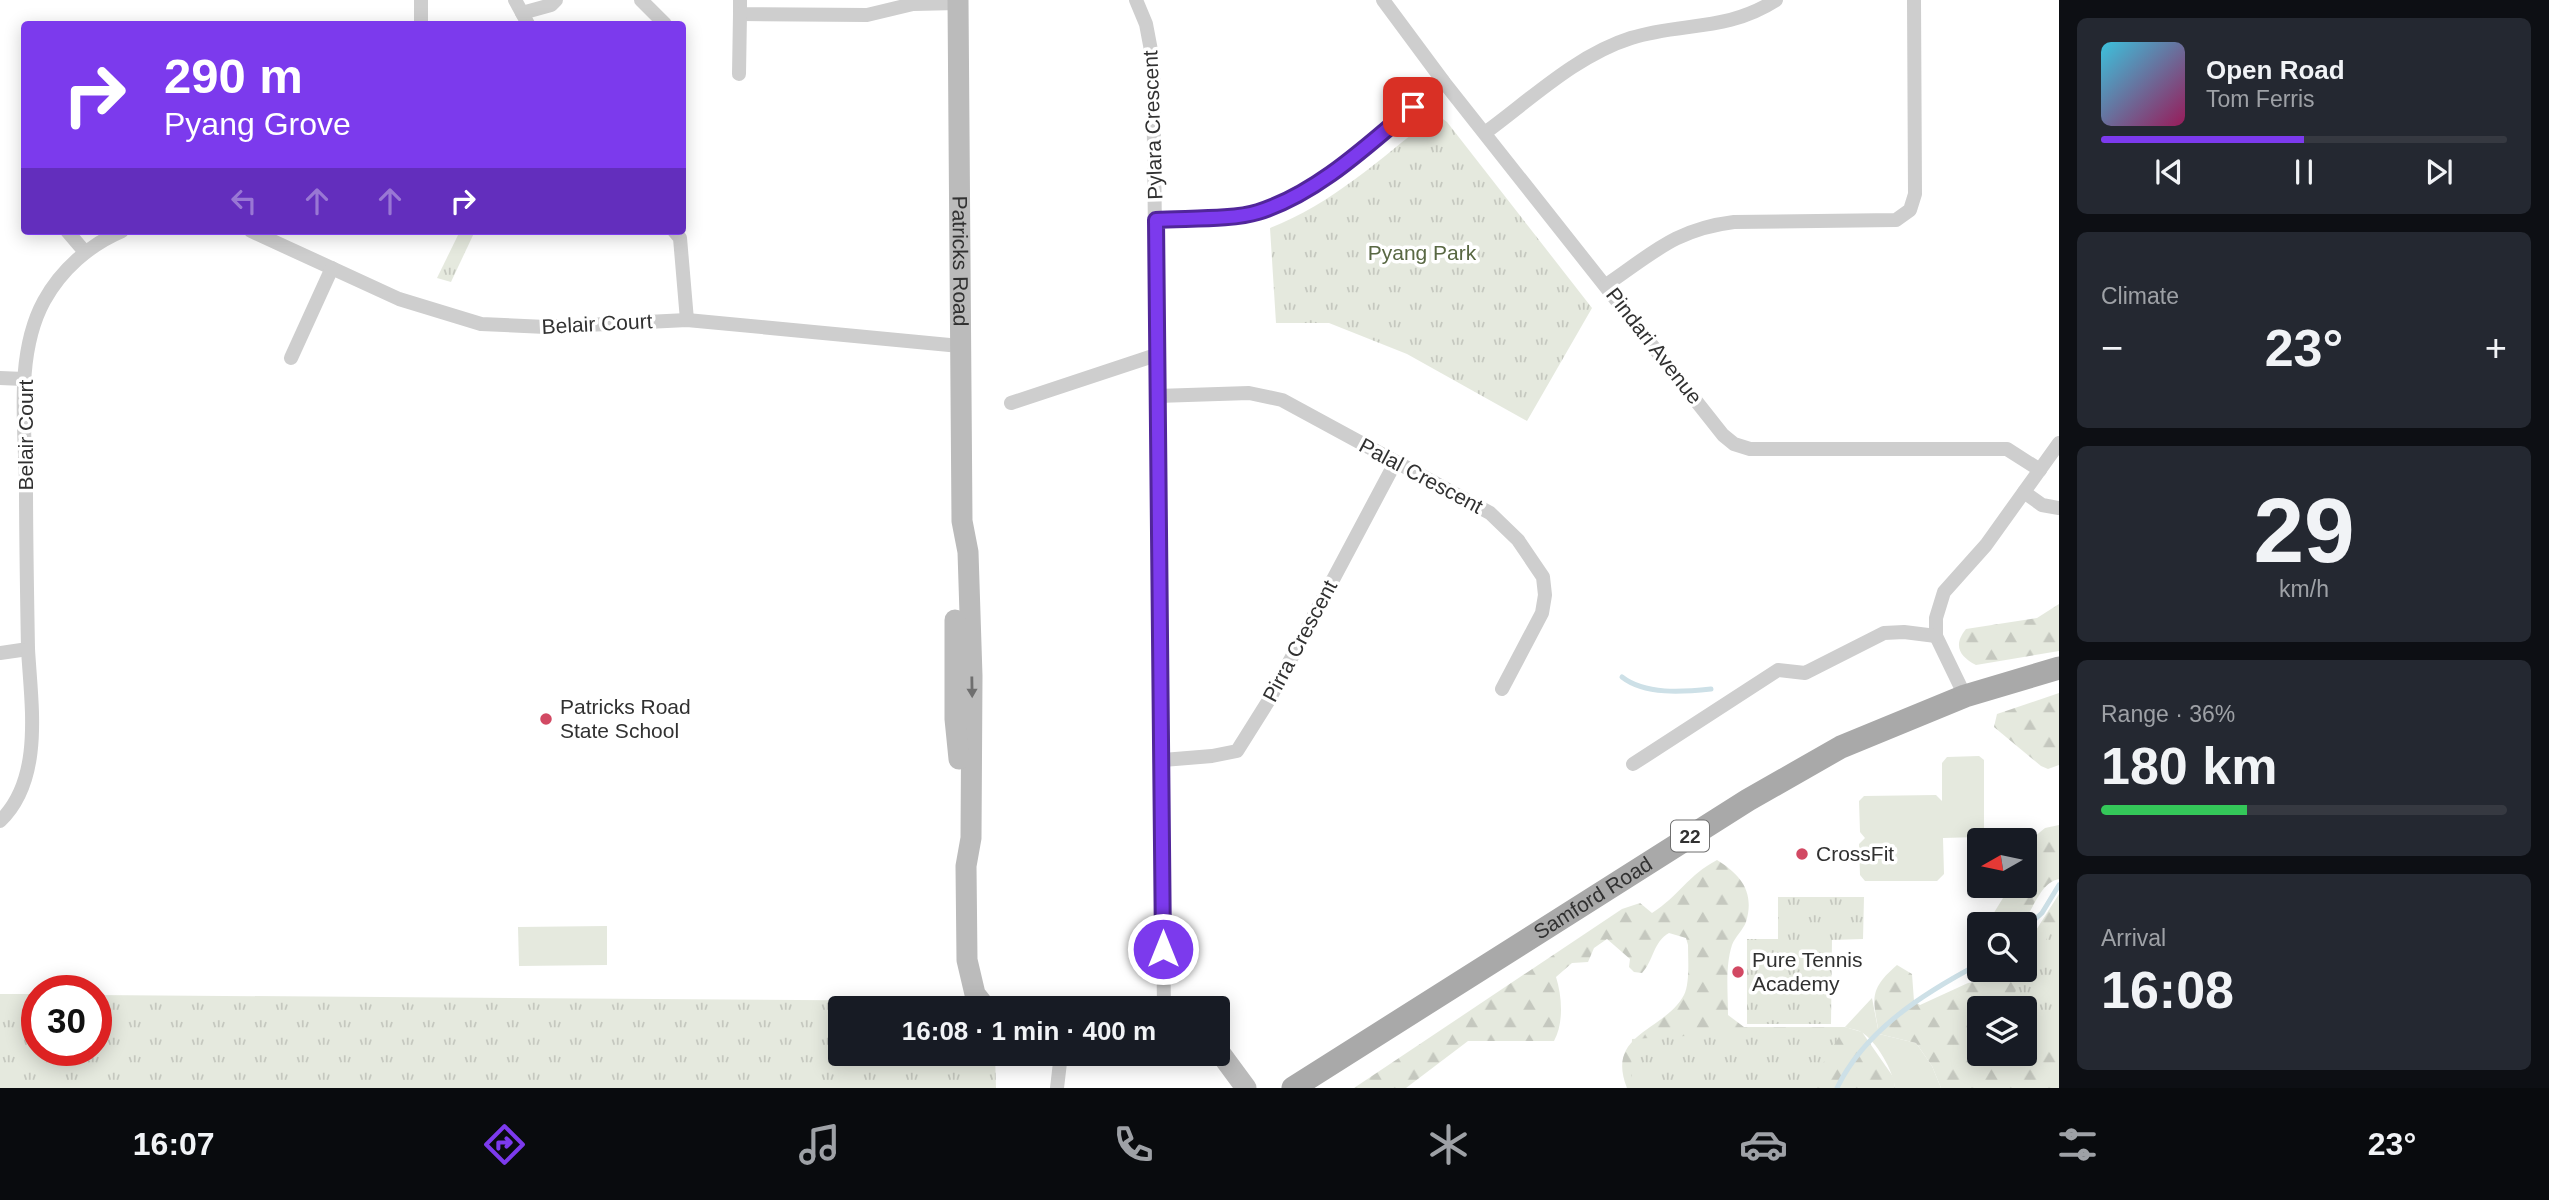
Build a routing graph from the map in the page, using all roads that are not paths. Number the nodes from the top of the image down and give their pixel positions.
1 (421, 0) edge
2 (556, 0) edge
3 (641, 0) edge
4 (1136, 0) edge
5 (1383, 0) edge
6 (1776, 0) edge
7 (1914, 0) edge
8 (958, 2) edge
9 (740, 7) edge
10 (522, 13) edge
11 (421, 21) edge
12 (662, 21) edge
13 (739, 74) dead end
14 (1443, 81) junction
15 (1486, 132) junction
16 (1156, 220) junction
17 (70, 235) edge
18 (115, 235) edge
19 (260, 235) edge
20 (677, 235) edge
21 (85, 252) junction
22 (332, 268) junction
23 (1606, 285) junction
24 (687, 320) junction
25 (960, 346) junction
26 (1156, 355) junction
27 (291, 358) dead end
28 (0, 378) edge
29 (24, 379) junction
30 (1157, 396) junction
31 (1011, 402) dead end
32 (2059, 443) edge
33 (1395, 463) junction
34 (2040, 470) junction
35 (2024, 492) junction
36 (2059, 508) edge
37 (1936, 636) junction
38 (28, 649) junction
39 (0, 653) edge
40 (2059, 668) edge
41 (1502, 689) dead end
42 (1965, 696) junction
43 (1163, 760) junction
44 (1633, 764) dead end
45 (0, 821) edge
46 (977, 996) edge
47 (1164, 996) edge
48 (1060, 1066) edge
49 (1230, 1066) edge
50 (1057, 1088) edge
51 (1246, 1088) edge
52 (1293, 1088) edge

1 - 11 street
2 - 10 street
3 - 12 street
4 - 16 street, Pylara Crescent
5 - 14 street, Pindari Avenue
6 - 15 street
7 - 23 street
8 - 9 street
8 - 25 main road, Patricks Road
9 - 13 street
14 - 15 street, Pindari Avenue
14 - 16 street
15 - 23 street, Pindari Avenue
16 - 26 street, Pylara Crescent
17 - 21 street
18 - 21 street, Belair Court
19 - 22 street, Belair Court
20 - 24 street
21 - 29 street, Belair Court
22 - 24 street, Belair Court
22 - 27 street
23 - 34 street, Pindari Avenue
24 - 25 street, Belair Court
25 - 46 main road, Patricks Road
26 - 30 street, Pylara Crescent
26 - 31 street
28 - 29 street
29 - 38 street, Belair Court
30 - 33 street, Palal Crescent
30 - 43 street, Pylara Crescent
32 - 34 street
33 - 41 street, Palal Crescent
33 - 43 street, Pirra Crescent
34 - 35 street
35 - 36 street
35 - 37 street
37 - 42 street
37 - 44 street
38 - 39 street
38 - 45 street, Belair Court
40 - 42 main road, Samford Road / 22
42 - 52 main road, Samford Road / 22
43 - 47 street, Pylara Crescent
48 - 50 street
49 - 51 main road

